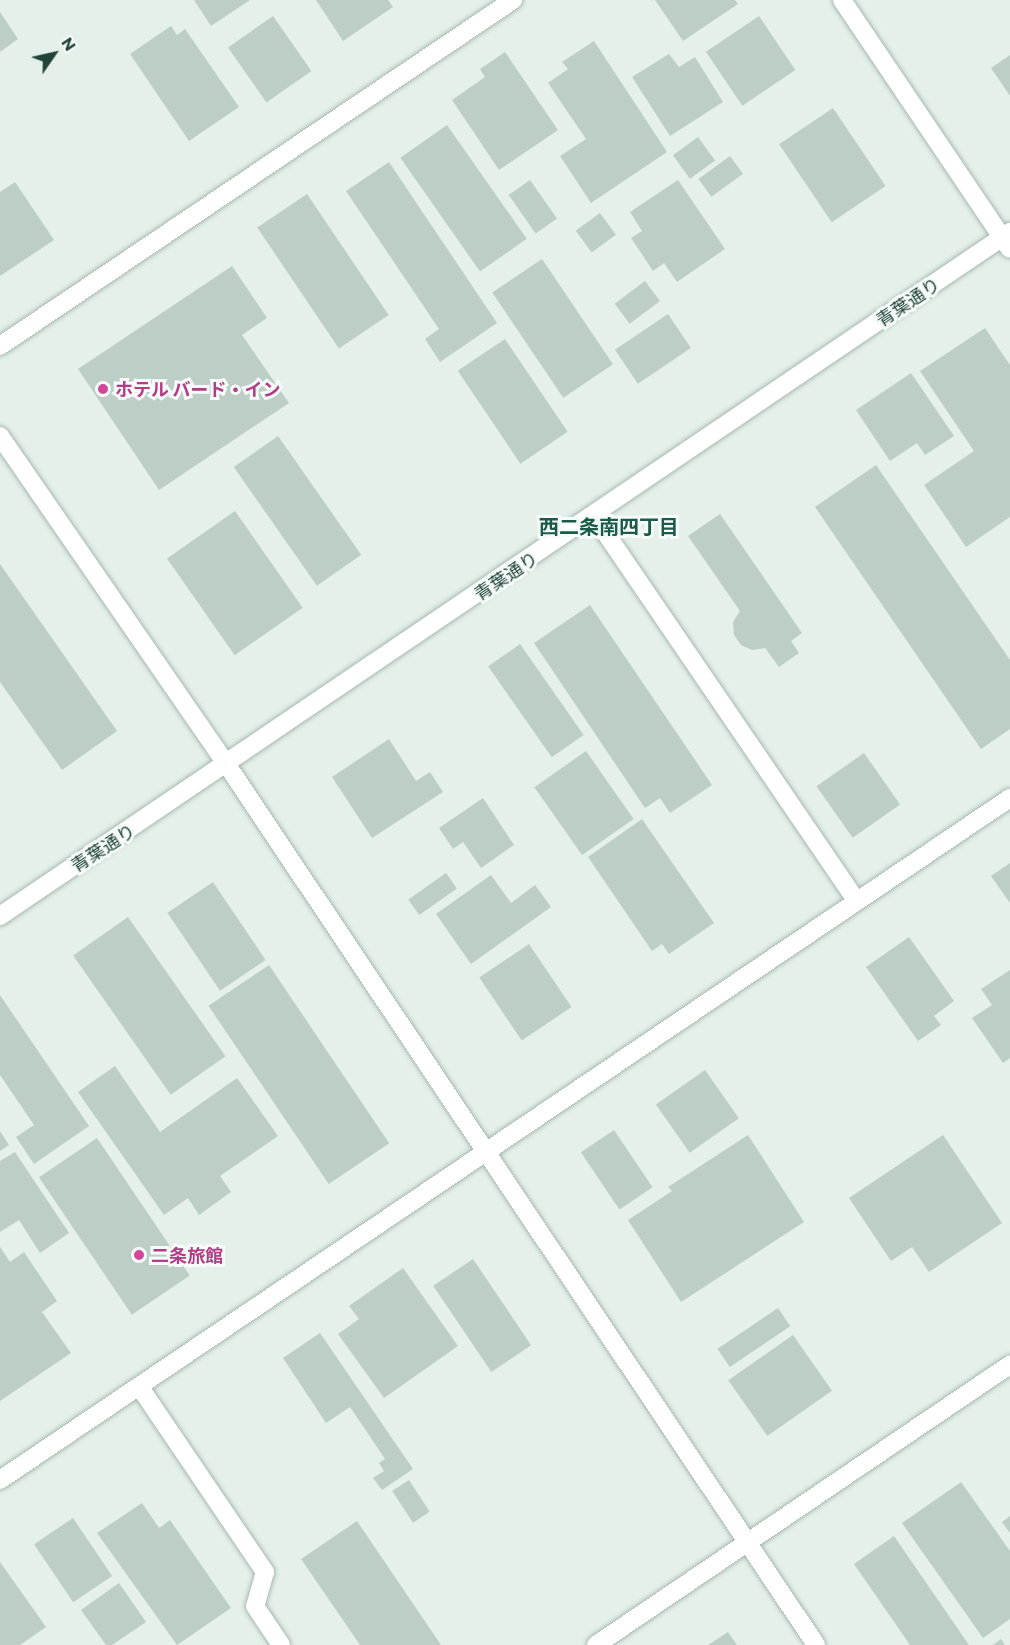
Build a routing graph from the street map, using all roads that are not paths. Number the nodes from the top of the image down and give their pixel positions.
1 (513, 0) edge
2 (842, 0) edge
3 (1007, 240) edge
4 (0, 346) edge
5 (0, 436) edge
6 (594, 516) junction
7 (227, 765) junction
8 (1010, 798) edge
9 (857, 901) junction
10 (0, 916) edge
11 (486, 1151) junction
12 (1010, 1365) edge
13 (139, 1386) junction
14 (0, 1480) edge
15 (748, 1542) junction
16 (281, 1645) edge
17 (596, 1645) edge
18 (816, 1645) edge

1 - 4 street
2 - 3 street
3 - 6 street, 青葉通り
5 - 7 street
6 - 7 street, 青葉通り
6 - 9 street
7 - 10 street, 青葉通り
7 - 11 street
8 - 9 street
9 - 11 street
11 - 13 street
11 - 15 street
12 - 15 street
13 - 14 street
13 - 16 street
15 - 17 street
15 - 18 street

